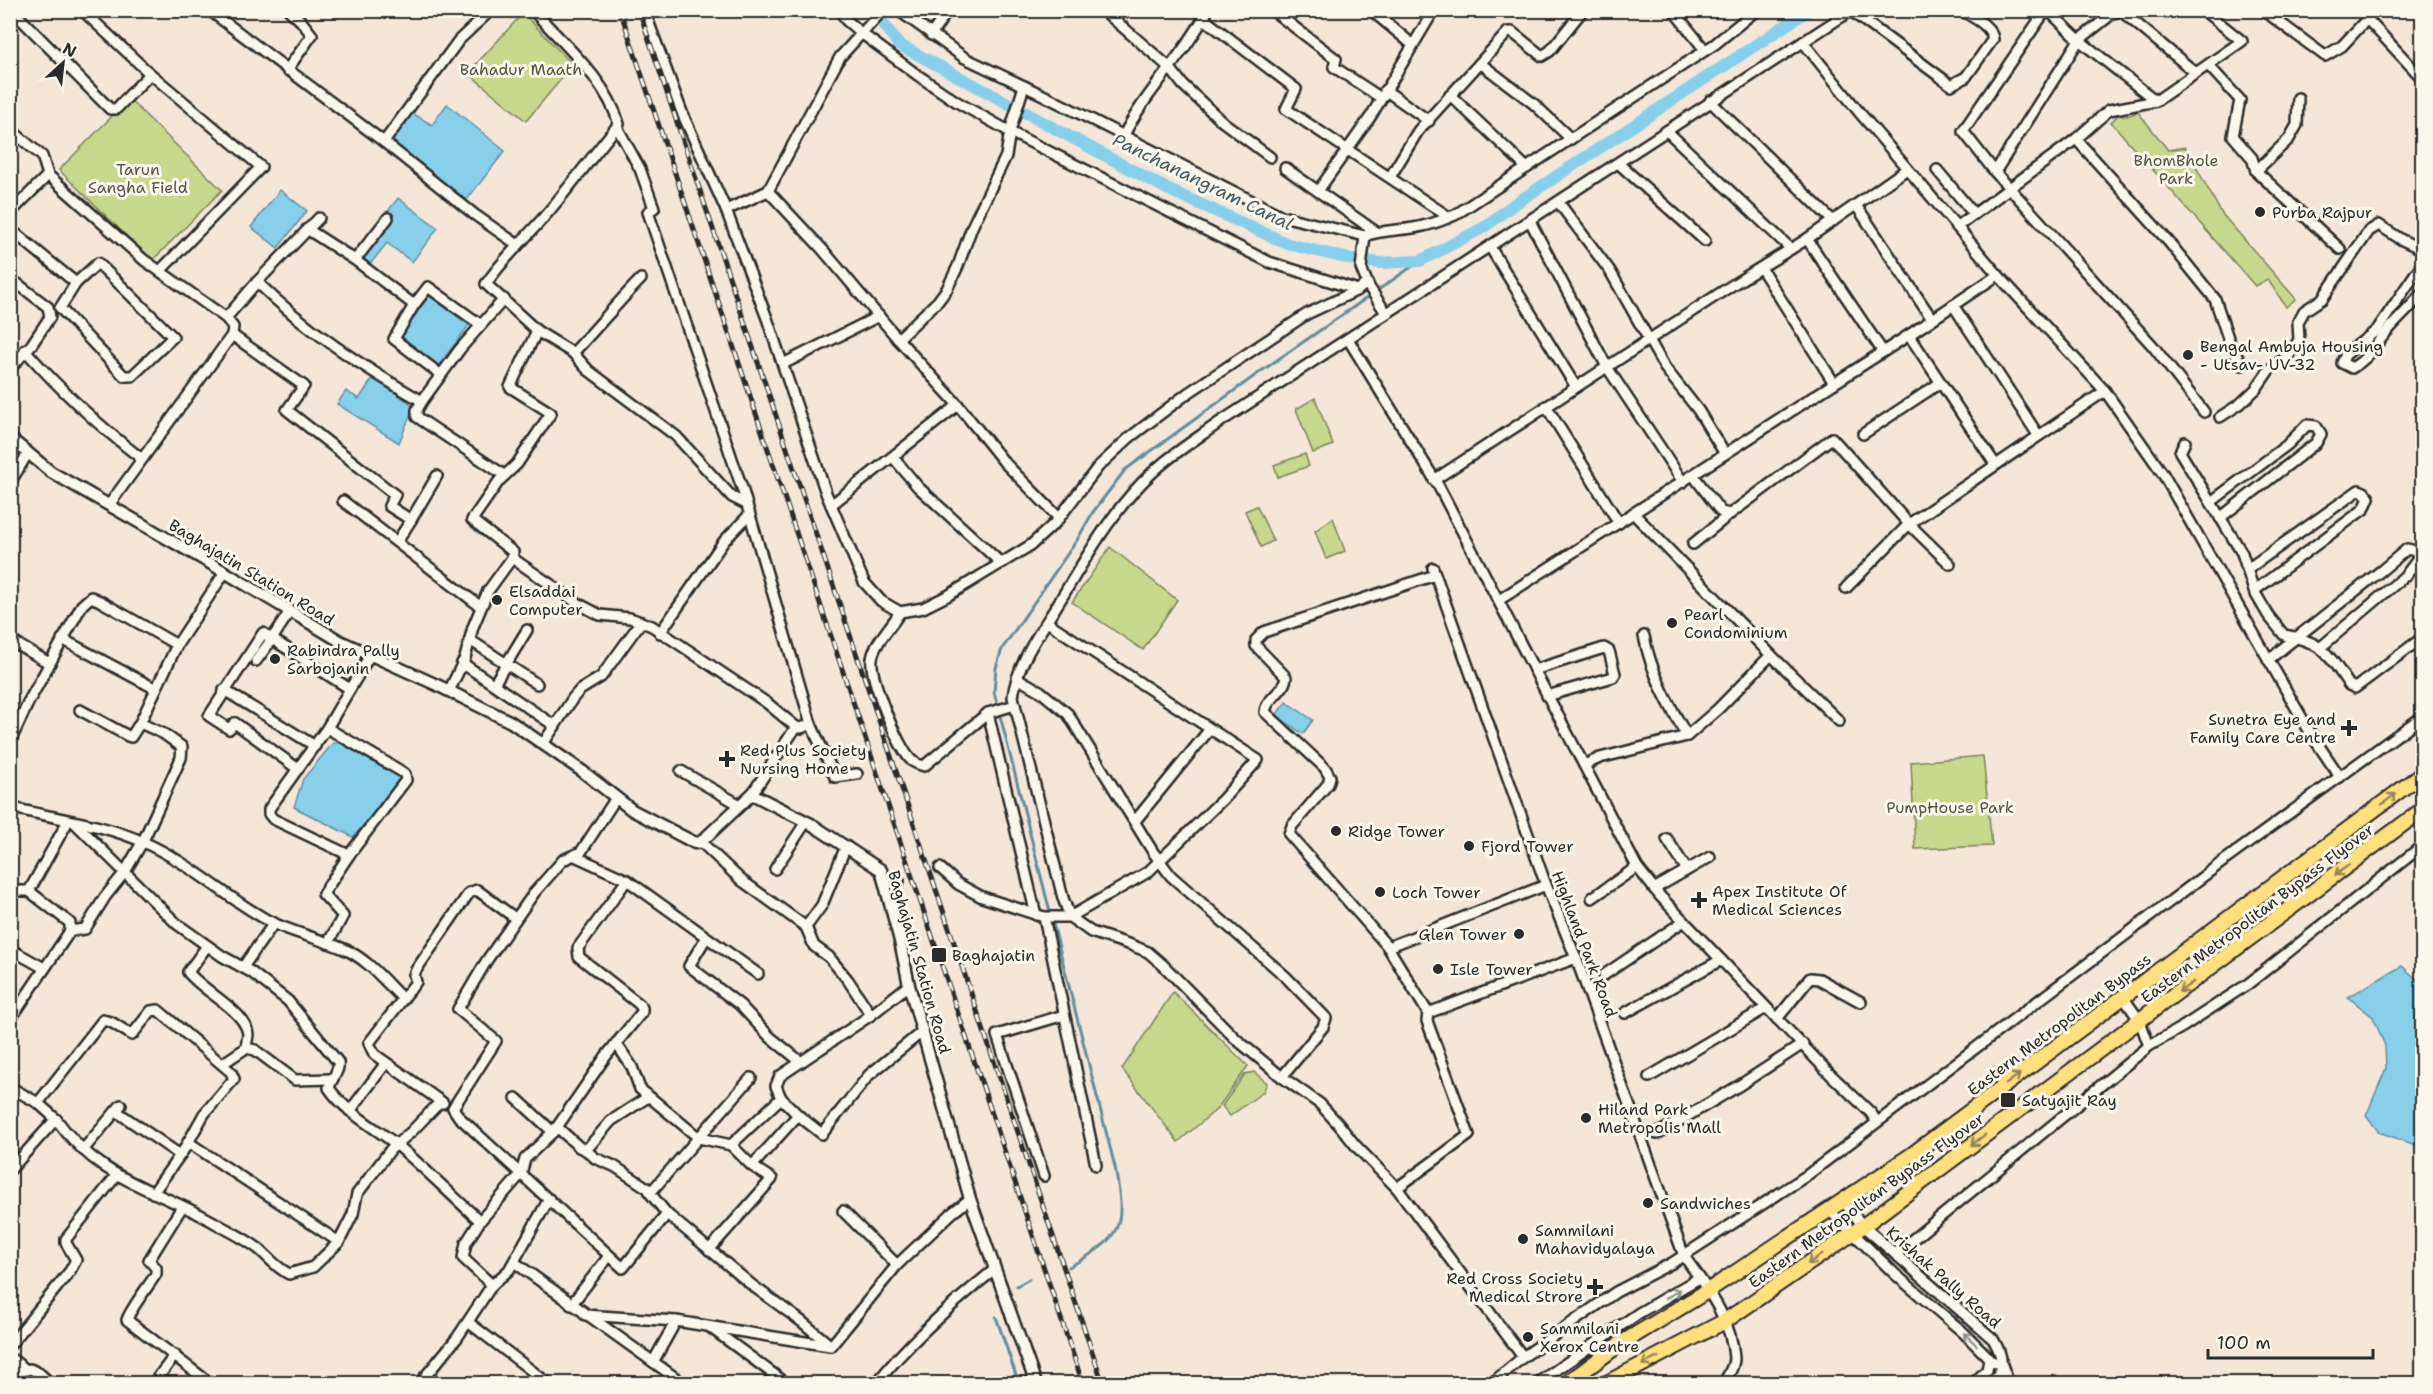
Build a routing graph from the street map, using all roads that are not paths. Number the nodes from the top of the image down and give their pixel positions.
1 (12, 10) edge
2 (82, 10) edge
3 (209, 10) edge
4 (288, 10) edge
5 (491, 10) edge
6 (533, 10) edge
7 (644, 10) edge
8 (840, 10) edge
9 (898, 10) edge
10 (948, 10) edge
11 (1103, 10) edge
12 (1272, 10) edge
13 (1371, 10) edge
14 (1434, 10) edge
15 (1673, 10) edge
16 (1961, 10) edge
17 (2047, 10) edge
18 (2118, 10) edge
19 (2203, 10) edge
20 (2376, 10) edge
21 (883, 11) edge
22 (1582, 11) edge
23 (1756, 11) edge
24 (1851, 11) edge
25 (2265, 11) edge
26 (1206, 15) edge
27 (2367, 19) junction
28 (861, 33) junction
29 (931, 35) junction
30 (2079, 40) junction
31 (1803, 42) junction
32 (1413, 45) junction
33 (1705, 50) junction
34 (1480, 63) junction
35 (2208, 65) junction
36 (1170, 68) junction
37 (287, 70) junction
38 (2196, 73) junction
39 (150, 74) junction
40 (2422, 78) edge
41 (1024, 86) junction
42 (1383, 94) junction
43 (1450, 95) junction
44 (2298, 98) dead end
45 (2156, 101) junction
46 (1710, 102) junction
47 (1429, 121) junction
48 (616, 127) junction
49 (10, 129) edge
50 (1010, 131) junction
51 (1668, 132) junction
52 (1123, 137) junction
53 (1570, 139) junction
54 (2076, 139) junction
55 (384, 142) junction
56 (1348, 148) junction
57 (1270, 157) dead end
58 (1619, 164) junction
59 (1285, 168) dead end
60 (1527, 168) junction
61 (1907, 169) junction
62 (1937, 170) dead end
63 (2256, 171) junction
64 (1995, 172) junction
65 (48, 175) junction
66 (1390, 177) junction
67 (2009, 188) junction
68 (768, 191) junction
69 (1318, 191) junction
70 (1559, 203) junction
71 (1856, 205) junction
72 (726, 210) junction
73 (10, 213) edge
74 (1974, 214) junction
75 (1449, 217) junction
76 (319, 218) dead end
77 (388, 218) dead end
78 (1530, 221) junction
79 (1833, 221) junction
80 (1958, 226) junction
81 (10, 229) edge
82 (307, 229) junction
83 (1376, 232) junction
84 (1807, 239) junction
85 (1365, 240) junction
86 (1705, 241) dead end
87 (2422, 243) edge
88 (518, 245) junction
89 (1490, 247) junction
90 (1791, 249) junction
91 (2340, 249) dead end
92 (355, 260) junction
93 (2422, 264) edge
94 (1761, 268) junction
95 (160, 271) junction
96 (1998, 275) junction
97 (10, 278) edge
98 (641, 279) dead end
99 (257, 282) junction
100 (76, 284) junction
101 (1368, 285) junction
102 (1358, 290) junction
103 (2422, 293) edge
104 (504, 299) junction
105 (414, 305) junction
106 (1953, 305) junction
107 (60, 308) junction
108 (1386, 313) junction
109 (879, 316) junction
110 (50, 317) junction
111 (226, 318) junction
112 (1932, 319) junction
113 (481, 325) junction
114 (537, 331) junction
115 (232, 334) junction
116 (1909, 336) junction
117 (898, 339) junction
118 (1348, 339) junction
119 (1650, 339) junction
120 (25, 351) junction
121 (1883, 352) junction
122 (573, 353) junction
123 (783, 364) junction
124 (2242, 365) dead end
125 (1607, 367) junction
126 (10, 369) edge
127 (440, 374) junction
128 (1834, 383) junction
129 (1941, 383) junction
130 (1576, 387) junction
131 (2105, 391) junction
132 (422, 401) junction
133 (958, 405) junction
134 (1546, 406) junction
135 (2204, 412) dead end
136 (2220, 417) dead end
137 (1863, 434) dead end
138 (2038, 435) junction
139 (10, 438) edge
140 (2185, 442) dead end
141 (28, 453) junction
142 (1725, 454) junction
143 (893, 457) junction
144 (142, 459) junction
145 (1995, 464) junction
146 (504, 475) junction
147 (1693, 475) junction
148 (437, 476) dead end
149 (1434, 480) junction
150 (11, 482) edge
151 (1683, 482) junction
152 (342, 501) dead end
153 (2211, 502) junction
154 (746, 504) junction
155 (109, 505) junction
156 (831, 505) junction
157 (1633, 513) junction
158 (1730, 514) junction
159 (749, 515) junction
160 (1059, 518) junction
161 (2220, 518) junction
162 (411, 520) junction
163 (1619, 523) junction
164 (1909, 524) junction
165 (397, 542) junction
166 (1693, 544) dead end
167 (512, 558) junction
168 (1001, 563) junction
169 (1950, 564) dead end
170 (2249, 568) junction
171 (225, 572) junction
172 (1846, 588) dead end
173 (2254, 591) junction
174 (1498, 600) junction
175 (481, 607) junction
176 (290, 611) junction
177 (900, 612) junction
178 (641, 622) junction
179 (1047, 622) junction
180 (527, 630) dead end
181 (660, 633) junction
182 (1644, 636) dead end
183 (2295, 637) junction
184 (2422, 638) edge
185 (62, 639) junction
186 (272, 639) junction
187 (10, 640) edge
188 (470, 640) junction
189 (177, 645) junction
190 (2321, 647) junction
191 (370, 655) junction
192 (1772, 655) junction
193 (2268, 660) junction
194 (256, 661) dead end
195 (50, 663) junction
196 (462, 663) junction
197 (506, 663) junction
198 (1534, 670) junction
199 (1017, 678) junction
200 (494, 684) junction
201 (537, 684) dead end
202 (156, 689) junction
203 (350, 689) junction
204 (224, 690) junction
205 (448, 690) junction
206 (1547, 696) junction
207 (1012, 706) junction
208 (80, 710) dead end
209 (988, 713) junction
210 (2422, 717) edge
211 (1839, 721) dead end
212 (140, 723) junction
213 (811, 724) junction
214 (555, 726) junction
215 (796, 727) junction
216 (327, 728) junction
217 (1210, 729) junction
218 (1687, 736) junction
219 (10, 742) edge
220 (543, 744) junction
221 (315, 746) junction
222 (1584, 765) junction
223 (298, 769) junction
224 (681, 771) dead end
225 (857, 774) dead end
226 (2422, 774) edge
227 (2340, 777) junction
228 (752, 794) junction
229 (616, 798) junction
230 (740, 805) junction
231 (10, 807) edge
232 (2422, 810) edge
233 (1135, 821) junction
234 (71, 822) junction
235 (806, 822) junction
236 (1667, 839) dead end
237 (143, 841) junction
238 (700, 842) junction
239 (846, 846) junction
240 (2422, 846) edge
241 (349, 855) junction
242 (575, 856) junction
243 (1710, 857) dead end
244 (1160, 861) junction
245 (1637, 867) junction
246 (940, 868) dead end
247 (775, 869) dead end
248 (1687, 870) junction
249 (125, 872) junction
250 (627, 880) junction
251 (898, 881) dead end
252 (885, 885) junction
253 (1546, 885) junction
254 (10, 888) edge
255 (1654, 889) junction
256 (29, 891) junction
257 (1592, 898) dead end
258 (1040, 916) junction
259 (1070, 916) junction
260 (515, 918) junction
261 (1684, 921) junction
262 (274, 923) junction
263 (806, 927) junction
264 (70, 931) junction
265 (706, 938) junction
266 (328, 943) junction
267 (207, 946) junction
268 (1388, 947) junction
269 (10, 948) edge
270 (1576, 958) junction
271 (1720, 960) junction
272 (243, 967) junction
273 (44, 968) junction
274 (758, 974) dead end
275 (1604, 975) dead end
276 (909, 985) junction
277 (2123, 997) junction
278 (403, 999) junction
279 (1861, 1002) dead end
280 (1766, 1008) junction
281 (1625, 1012) dead end
282 (1428, 1013) junction
283 (871, 1015) junction
284 (1064, 1015) junction
285 (1777, 1018) junction
286 (10, 1020) edge
287 (2140, 1020) junction
288 (923, 1031) junction
289 (616, 1043) junction
290 (1803, 1044) junction
291 (2149, 1046) junction
292 (246, 1048) junction
293 (801, 1062) junction
294 (386, 1063) junction
295 (222, 1064) junction
296 (1282, 1077) junction
297 (1649, 1077) dead end
298 (751, 1078) dead end
299 (332, 1079) junction
300 (10, 1087) edge
301 (648, 1097) junction
302 (516, 1098) dead end
303 (781, 1098) junction
304 (440, 1102) junction
305 (38, 1103) junction
306 (453, 1108) junction
307 (350, 1111) junction
308 (798, 1115) junction
309 (56, 1119) junction
310 (1876, 1121) junction
311 (555, 1129) junction
312 (1657, 1134) dead end
313 (699, 1138) junction
314 (188, 1142) junction
315 (396, 1144) junction
316 (731, 1145) junction
317 (83, 1150) junction
318 (586, 1150) junction
319 (180, 1155) junction
320 (1096, 1165) dead end
321 (752, 1166) junction
322 (10, 1170) edge
323 (521, 1174) junction
324 (116, 1176) junction
325 (1044, 1176) dead end
326 (1396, 1188) junction
327 (652, 1191) junction
328 (153, 1193) junction
329 (549, 1199) junction
330 (970, 1199) junction
331 (1843, 1201) junction
332 (182, 1207) junction
333 (843, 1210) dead end
334 (1829, 1210) junction
335 (667, 1214) junction
336 (480, 1221) junction
337 (1863, 1226) junction
338 (1851, 1234) junction
339 (339, 1242) junction
340 (709, 1250) junction
341 (1895, 1254) junction
342 (609, 1256) junction
343 (1684, 1256) junction
344 (514, 1262) junction
345 (897, 1264) junction
346 (994, 1270) junction
347 (1699, 1278) junction
348 (492, 1285) junction
349 (1709, 1290) junction
350 (572, 1305) junction
351 (585, 1315) junction
352 (676, 1321) junction
353 (1725, 1321) junction
354 (468, 1322) junction
355 (710, 1327) junction
356 (10, 1345) edge
357 (831, 1346) junction
358 (175, 1355) junction
359 (1522, 1357) junction
360 (10, 1358) edge
361 (1989, 1360) junction
362 (653, 1362) junction
363 (2002, 1365) junction
364 (25, 1369) junction
365 (1609, 1381) edge
366 (2011, 1382) edge
367 (11, 1383) edge
368 (51, 1383) edge
369 (153, 1383) edge
370 (211, 1383) edge
371 (419, 1383) edge
372 (549, 1383) edge
373 (684, 1383) edge
374 (787, 1383) edge
375 (876, 1383) edge
376 (1036, 1383) edge
377 (1491, 1383) edge
378 (1536, 1383) edge
379 (1566, 1383) edge
380 (1723, 1383) edge
381 (1973, 1383) edge
382 (1991, 1383) edge
383 (2190, 1383) edge
384 (2198, 1383) edge

1 - 39 street
2 - 39 street
3 - 37 street
4 - 37 street
5 - 55 street
6 - 48 street
7 - 72 street
8 - 28 street
9 - 29 street
10 - 29 street
11 - 36 street
12 - 42 street
13 - 32 street
14 - 32 street
15 - 33 street
16 - 24 street
17 - 30 street
17 - 64 street
18 - 30 street
18 - 38 street
19 - 35 street
20 - 27 street
21 - 28 street
22 - 34 street
23 - 33 street
24 - 31 street
25 - 27 street
26 - 36 street
26 - 56 street
27 - 40 street
28 - 50 street
28 - 68 street
29 - 41 street
30 - 45 street
30 - 64 street
31 - 46 street
31 - 61 street
32 - 42 street
33 - 53 street
34 - 43 street
34 - 53 street
35 - 38 street
35 - 63 street
36 - 52 street
36 - 57 street
37 - 55 street
38 - 45 street
39 - 95 street
41 - 50 street
41 - 52 street
42 - 47 street
42 - 56 street
43 - 47 street
43 - 60 street
44 - 63 street
45 - 54 street
46 - 51 street
46 - 79 street
47 - 66 street
48 - 88 street
48 - 154 street
49 - 65 street
50 - 102 street
50 - 117 street
51 - 58 street
51 - 90 street
52 - 85 street
53 - 60 street
54 - 67 street
54 - 124 street
55 - 88 street
56 - 66 street
56 - 69 street
58 - 70 street
58 - 86 street
59 - 69 street
60 - 75 street
61 - 71 street
61 - 80 street
62 - 74 street
63 - 91 street
64 - 67 street
65 - 73 street
65 - 95 street
66 - 75 street
67 - 74 street
67 - 135 street
68 - 72 street
68 - 109 street
69 - 83 street
70 - 78 street
70 - 119 street
71 - 79 street
71 - 112 street
72 - 123 street
74 - 80 street
75 - 83 street
76 - 82 street
77 - 92 street
78 - 89 street
78 - 125 street
79 - 84 street
80 - 96 street
81 - 100 street
82 - 92 street
82 - 99 street
83 - 85 street
84 - 90 street
84 - 121 street
85 - 101 street
87 - 136 street
88 - 104 street
89 - 108 street
89 - 130 street
90 - 94 street
92 - 105 street
93 - 103 street
94 - 119 street
94 - 128 street
95 - 111 street
96 - 106 street
96 - 131 street
97 - 110 street
98 - 122 street
99 - 111 street
99 - 132 street
100 - 107 street
100 - 107 street
101 - 102 street
101 - 108 street
102 - 160 street
104 - 113 street
104 - 114 street
105 - 113 street
105 - 127 street
106 - 112 street
106 - 138 street
107 - 110 street
108 - 118 street
109 - 117 street
109 - 123 street
110 - 120 street
111 - 115 street
112 - 116 street
113 - 127 street
114 - 122 street
114 - 146 street
115 - 144 street
115 - 162 street
116 - 121 street
116 - 129 street
117 - 133 street
118 - 149 street
118 - 179 street
119 - 125 street
119 - 142 street
120 - 126 street
120 - 144 street
121 - 128 street
122 - 154 street
123 - 156 street
125 - 130 street
125 - 151 street
127 - 132 street
128 - 142 street
129 - 137 street
129 - 145 street
130 - 134 street
131 - 138 street
131 - 193 street
132 - 146 street
133 - 143 street
133 - 160 street
134 - 149 street
134 - 163 street
138 - 145 street
139 - 141 street, Baghajatin Station Road
140 - 153 street
141 - 150 street
141 - 155 street, Baghajatin Station Road
142 - 147 street
143 - 156 street
143 - 168 street
144 - 155 street
145 - 164 street
146 - 167 street
147 - 151 street
147 - 158 street
148 - 162 street
149 - 174 street
151 - 157 street
152 - 165 street
153 - 161 street
153 - 161 street
154 - 159 street
155 - 171 street, Baghajatin Station Road
156 - 177 street
157 - 163 street
157 - 192 street
158 - 164 street
158 - 166 street
159 - 181 street
159 - 213 street
160 - 168 street
161 - 170 street
162 - 165 street
163 - 174 street
164 - 169 street
164 - 172 street
165 - 175 street
167 - 175 street
167 - 178 street
168 - 177 street
170 - 173 street
170 - 173 street
171 - 176 street, Baghajatin Station Road
171 - 189 street
173 - 183 street
174 - 198 street
175 - 188 street
176 - 186 street
176 - 191 street, Baghajatin Station Road
177 - 209 street
178 - 181 street
178 - 214 street
179 - 199 street
179 - 217 street
180 - 197 street
181 - 215 street
182 - 218 street
183 - 190 street
183 - 190 street
183 - 193 street
184 - 190 street
185 - 189 street
185 - 195 street
185 - 202 street
186 - 194 street
186 - 203 street
186 - 204 street
187 - 195 street
188 - 196 street
188 - 197 street
189 - 202 street
191 - 203 street
191 - 205 street, Baghajatin Station Road
192 - 211 street
192 - 218 street
193 - 227 street
195 - 219 street
196 - 200 street
196 - 205 street
197 - 200 street
197 - 201 street
198 - 206 street
198 - 206 street
199 - 207 street
199 - 233 street
200 - 214 street
202 - 212 street
203 - 216 street
204 - 221 street
204 - 223 street
205 - 220 street, Baghajatin Station Road
206 - 222 street
207 - 209 street
207 - 259 street
208 - 212 street
209 - 258 street
210 - 227 street
212 - 237 street
213 - 215 street
213 - 225 street
214 - 220 street
215 - 228 street
216 - 221 street
216 - 241 street
217 - 233 street
217 - 244 street
218 - 222 street
220 - 229 street, Baghajatin Station Road
221 - 223 street
222 - 245 street
223 - 241 street
224 - 230 street
277 -> 226 main road, Eastern Metropolitan Bypass
227 - 310 street
228 - 230 street
228 - 235 street, Baghajatin Station Road
229 - 238 street, Baghajatin Station Road
229 - 242 street
230 - 238 street
231 - 234 street
232 -> 287 main road, Eastern Metropolitan Bypass Flyover
233 - 244 street
234 - 237 street
234 - 249 street
234 - 256 street
235 - 239 street, Baghajatin Station Road
235 - 247 street
236 - 248 street
237 - 249 street
237 - 262 street
238 - 263 street
239 - 252 street, Baghajatin Station Road
239 - 263 street
240 - 291 street
241 - 266 street
242 - 250 street
242 - 260 street
243 - 248 street
244 - 259 street
244 - 296 street
245 - 255 street
245 - 257 street
246 - 258 street
248 - 255 street
249 - 264 street
249 - 267 street
250 - 265 street
250 - 289 street
251 - 252 street
252 - 276 street, Baghajatin Station Road
253 - 268 street
253 - 268 street, Highland Park Road
253 - 270 street, Highland Park Road
254 - 256 street
255 - 261 street
256 - 264 street
258 - 259 street
258 - 284 street
259 - 296 street
260 - 278 street
260 - 306 street
261 - 271 street
261 - 275 street
262 - 266 street
262 - 272 street
263 - 283 street
264 - 273 street
265 - 274 street
265 - 293 street
266 - 278 street
267 - 272 street
267 - 292 street
268 - 282 street
269 - 273 street
270 - 282 street
270 - 343 street, Highland Park Road
271 - 280 street
271 - 281 street
272 - 299 street
273 - 286 street
276 - 283 street
276 - 288 street, Baghajatin Station Road
277 - 287 street
331 -> 277 main road, Eastern Metropolitan Bypass
278 - 294 street
279 - 285 street
280 - 285 street
280 - 297 street
282 - 326 street
283 - 293 street
284 - 320 street
284 - 325 street
285 - 290 street
287 - 291 street
287 -> 337 main road, Eastern Metropolitan Bypass Flyover
288 - 308 street
288 - 330 street, Baghajatin Station Road
289 - 301 street
289 - 311 street
290 - 310 street
290 - 312 street
291 - 341 street
292 - 295 street
292 - 299 street
293 - 303 street
294 - 304 street
294 - 307 street
295 - 305 street
295 - 314 street
296 - 326 street
298 - 313 street
299 - 307 street
300 - 305 street
301 - 313 street
301 - 318 street
302 - 311 street
303 - 308 street
303 - 316 street
304 - 306 street
304 - 315 street
305 - 309 street
306 - 323 street
307 - 315 street
308 - 321 street
309 - 317 street
309 - 322 street
310 - 343 street
311 - 318 street
311 - 323 street
313 - 316 street
313 - 327 street
314 - 319 street
314 - 339 street
315 - 336 street
315 - 339 street
316 - 321 street
317 - 319 street
317 - 324 street
318 - 327 street
319 - 328 street
321 - 340 street
323 - 329 street
323 - 336 street
324 - 328 street
324 - 356 street
326 - 359 street
327 - 335 street
328 - 332 street
329 - 342 street
329 - 344 street
330 - 345 street
330 - 346 street, Baghajatin Station Road
331 - 334 main road, Eastern Metropolitan Bypass
331 - 337 street, Krishak Pally Road
332 - 339 street
332 - 358 street
333 - 345 street
334 - 338 street, Krishak Pally Road
334 - 349 main road, Eastern Metropolitan Bypass
335 - 340 street
335 - 342 street
336 - 348 street
337 - 338 main road, Eastern Metropolitan Bypass Flyover
337 - 341 street, Krishak Pally Road
338 -> 353 main road, Eastern Metropolitan Bypass Flyover
361 -> 338 street, Krishak Pally Road
340 - 357 street
341 - 363 street, Krishak Pally Road
342 - 350 street
343 - 347 street, Highland Park Road
343 - 359 street
344 - 348 street
344 - 350 street
345 - 357 street
346 - 375 street
346 - 376 street, Baghajatin Station Road
347 - 349 street, Highland Park Road
378 -> 347 street
348 - 354 street
349 - 353 street, Highland Park Road
349 - 379 main road
350 - 351 street
351 - 352 street
351 - 362 street
352 - 355 street
352 - 362 street
353 -> 365 main road, Eastern Metropolitan Bypass Flyover
353 - 380 street, Highland Park Road
354 - 371 street
354 - 372 street
355 - 357 street
355 - 374 street
358 - 369 street
358 - 370 street
359 - 377 street
360 - 364 street
361 - 363 street
361 - 381 street
362 - 373 street
363 - 366 street, Krishak Pally Road
363 - 382 street
364 - 367 street
364 - 368 street
383 - 384 street

